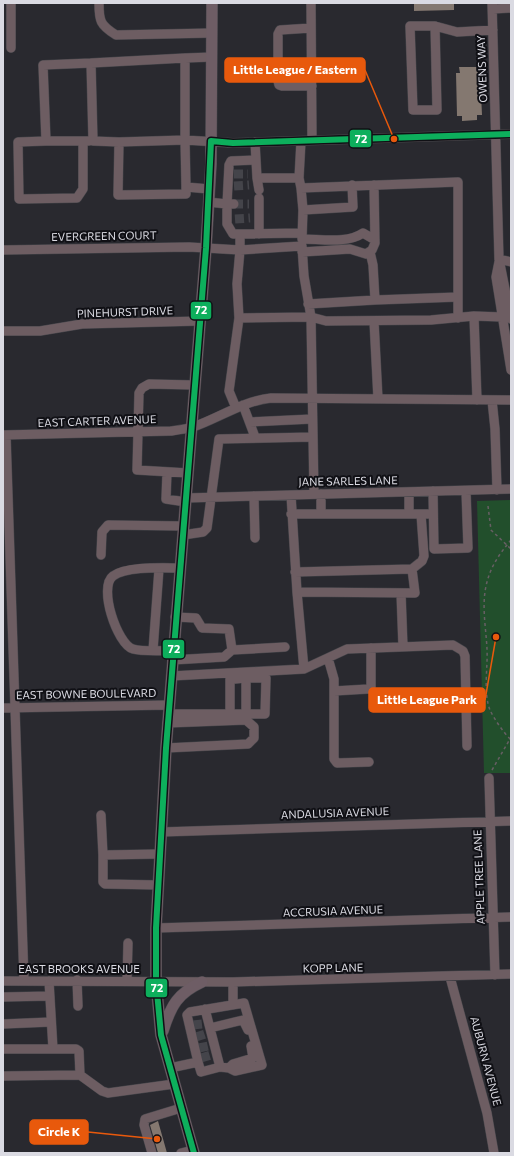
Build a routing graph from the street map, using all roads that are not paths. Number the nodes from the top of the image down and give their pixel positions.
1 (11, 3) edge
2 (99, 3) edge
3 (212, 3) edge
4 (311, 3) edge
5 (493, 6) edge
6 (511, 8) edge
7 (435, 26) junction
8 (311, 28) junction
9 (493, 30) junction
10 (212, 33) junction
11 (11, 48) dead end
12 (212, 57) junction
13 (185, 58) junction
14 (91, 63) junction
15 (312, 86) junction
16 (511, 134) edge
17 (497, 135) junction
18 (185, 140) junction
19 (312, 140) junction
20 (46, 141) junction
21 (83, 141) junction
22 (93, 141) junction
23 (211, 141) junction
24 (301, 141) junction
25 (119, 142) junction
26 (255, 142) junction
27 (256, 160) junction
28 (299, 178) junction
29 (352, 185) junction
30 (374, 185) junction
31 (256, 186) junction
32 (186, 187) junction
33 (301, 188) junction
34 (209, 189) junction
35 (208, 202) junction
36 (231, 204) junction
37 (249, 204) dead end
38 (303, 210) junction
39 (240, 234) junction
40 (259, 234) junction
41 (285, 234) junction
42 (375, 240) junction
43 (302, 243) junction
44 (284, 247) junction
45 (206, 248) junction
46 (3, 250) edge
47 (240, 250) junction
48 (370, 252) junction
49 (499, 259) junction
50 (511, 262) edge
51 (458, 297) junction
52 (375, 300) junction
53 (308, 304) junction
54 (474, 316) junction
55 (310, 317) junction
56 (508, 317) edge
57 (239, 318) junction
58 (458, 318) junction
59 (200, 321) junction
60 (374, 321) junction
61 (3, 331) edge
62 (511, 370) edge
63 (194, 386) junction
64 (312, 398) junction
65 (378, 399) junction
66 (477, 400) junction
67 (492, 400) junction
68 (511, 400) edge
69 (239, 406) junction
70 (312, 419) junction
71 (250, 422) junction
72 (192, 428) junction
73 (138, 432) junction
74 (4, 435) edge
75 (256, 437) junction
76 (313, 437) junction
77 (167, 472) junction
78 (188, 473) junction
79 (511, 489) edge
80 (466, 490) junction
81 (497, 490) junction
82 (433, 491) junction
83 (409, 492) junction
84 (317, 494) junction
85 (291, 495) junction
86 (254, 496) junction
87 (212, 497) junction
88 (186, 500) junction
89 (291, 514) junction
90 (321, 514) junction
91 (409, 514) junction
92 (421, 514) junction
93 (433, 514) junction
94 (183, 531) junction
95 (255, 538) dead end
96 (101, 555) dead end
97 (180, 568) junction
98 (159, 569) junction
99 (412, 569) junction
100 (295, 572) junction
101 (297, 592) junction
102 (401, 593) junction
103 (175, 617) junction
104 (285, 646) dead end
105 (406, 647) junction
106 (370, 648) junction
107 (153, 650) junction
108 (232, 650) junction
109 (173, 655) junction
110 (328, 658) junction
111 (304, 669) junction
112 (246, 678) junction
113 (171, 679) junction
114 (230, 679) junction
115 (334, 691) junction
116 (3, 708) edge
117 (15, 708) junction
118 (168, 714) junction
119 (230, 714) junction
120 (246, 714) junction
121 (467, 746) dead end
122 (166, 748) junction
123 (370, 762) dead end
124 (489, 778) road end
125 (101, 815) dead end
126 (511, 821) edge
127 (490, 822) junction
128 (161, 832) junction
129 (159, 854) junction
130 (103, 855) junction
131 (158, 885) junction
132 (511, 917) edge
133 (493, 918) junction
134 (156, 928) junction
135 (128, 943) dead end
136 (511, 974) edge
137 (495, 975) junction
138 (450, 977) junction
139 (77, 980) junction
140 (127, 980) junction
141 (3, 981) edge
142 (24, 981) junction
143 (50, 981) junction
144 (156, 981) junction
145 (202, 982) junction
146 (232, 982) junction
147 (50, 996) junction
148 (3, 997) edge
149 (233, 1004) junction
150 (78, 1006) dead end
151 (205, 1009) junction
152 (51, 1022) junction
153 (3, 1024) edge
154 (201, 1030) junction
155 (162, 1035) junction
156 (3, 1049) edge
157 (53, 1049) junction
158 (207, 1049) junction
159 (199, 1060) junction
160 (224, 1067) junction
161 (170, 1068) junction
162 (80, 1075) junction
163 (3, 1076) edge
164 (174, 1084) junction
165 (181, 1108) junction
166 (193, 1151) edge
167 (152, 1153) edge
168 (181, 1153) edge
169 (494, 1153) edge

1 - 11 street
2 - 10 street
3 - 10 main road
4 - 8 street
5 - 6 street
5 - 9 street, OWENS WAY
7 - 7 street
7 - 9 street
8 - 15 street
8 - 15 street
9 - 17 street, OWENS WAY
10 - 12 main road
12 - 13 street
12 - 23 main road
13 - 14 street
13 - 18 street
14 - 20 street
14 - 22 street
15 - 19 street
16 - 17 street
17 - 19 street
17 - 49 street, OWENS WAY
18 - 23 street
18 - 25 street
18 - 32 street
19 - 24 street
20 - 21 street
20 - 21 street
21 - 22 street
22 - 25 street
23 - 26 street
23 - 34 main road
24 - 26 street
24 - 28 street
25 - 32 street
26 - 27 street
27 - 31 street
27 - 36 street
28 - 31 street
28 - 33 street
29 - 30 street
29 - 33 street
29 - 38 street
30 - 42 street
30 - 51 street
31 - 37 street
31 - 40 street
32 - 34 street
33 - 38 street
34 - 35 main road
35 - 36 street
35 - 45 main road
36 - 39 street
38 - 43 street
39 - 40 street
39 - 47 street
40 - 41 street
41 - 43 street
41 - 44 street
42 - 43 street
42 - 48 street
43 - 44 street, EVERGREEN COURT
43 - 48 street
43 - 53 street
44 - 47 street, EVERGREEN COURT
45 - 46 street, EVERGREEN COURT
45 - 47 street, EVERGREEN COURT
45 - 59 main road
47 - 57 street
48 - 52 street
49 - 50 street
49 - 56 street, OWENS WAY
51 - 52 street
51 - 58 street
52 - 53 street
53 - 55 street
54 - 56 street
54 - 58 street
54 - 66 street
55 - 57 street
55 - 60 street
55 - 64 street
56 - 62 street, OWENS WAY
57 - 69 street
58 - 60 street
59 - 61 street, PINEHURST DRIVE
59 - 63 main road
60 - 65 street
63 - 72 main road
63 - 73 street
64 - 65 street
64 - 69 street
64 - 70 street
65 - 66 street
66 - 67 street
67 - 68 street
67 - 81 street
69 - 71 street
69 - 72 street
70 - 71 street
70 - 76 street
71 - 75 street
72 - 73 street, EAST CARTER AVENUE
72 - 78 main road
73 - 74 street, EAST CARTER AVENUE
73 - 77 street
74 - 117 street
75 - 76 street
75 - 87 street
76 - 84 street
77 - 78 street
77 - 88 street, JANE SARLES LANE
78 - 88 main road
79 - 81 street, JANE SARLES LANE
80 - 81 street, JANE SARLES LANE
80 - 82 street, JANE SARLES LANE
80 - 93 street
82 - 83 street, JANE SARLES LANE
82 - 93 street
83 - 84 street, JANE SARLES LANE
83 - 91 street
84 - 85 street, JANE SARLES LANE
84 - 90 street
85 - 86 street, JANE SARLES LANE
85 - 89 street
86 - 87 street, JANE SARLES LANE
86 - 95 street
87 - 88 street, JANE SARLES LANE
87 - 94 street
88 - 94 main road
89 - 90 street
89 - 100 street
90 - 91 street
91 - 92 street
92 - 93 street
92 - 99 street
94 - 96 street
94 - 97 main road
97 - 98 street
97 - 103 main road
98 - 107 street
98 - 107 street
99 - 100 street
99 - 102 street
100 - 101 street
101 - 102 street
101 - 111 street
102 - 105 street
103 - 108 street
103 - 109 main road
104 - 108 street
105 - 106 street
105 - 121 street
106 - 110 street
106 - 115 street
107 - 109 street
108 - 109 street
109 - 113 main road
110 - 111 street
110 - 115 street
111 - 113 street
112 - 114 street
112 - 120 street
112 - 120 street
113 - 114 street
113 - 118 main road
114 - 119 street
115 - 123 street
116 - 117 street, EAST BOWNE BOULEVARD
117 - 118 street, EAST BOWNE BOULEVARD
117 - 142 street
118 - 119 street
118 - 122 main road
118 - 122 street
119 - 120 street
122 - 128 main road
124 - 127 street, APPLE TREE LANE
125 - 130 street
126 - 127 street, ANDALUSIA AVENUE
127 - 128 street, ANDALUSIA AVENUE
127 - 133 street, APPLE TREE LANE
128 - 129 main road
129 - 130 street
129 - 131 main road
130 - 131 street
131 - 134 main road
132 - 133 street, ACCRUSIA AVENUE
133 - 134 street, ACCRUSIA AVENUE
133 - 137 street, APPLE TREE LANE
134 - 144 main road
135 - 140 street
136 - 137 street, KOPP LANE
137 - 138 street, KOPP LANE
138 - 146 street, KOPP LANE
138 - 169 street, AUBURN AVENUE
139 - 140 street, EAST BROOKS AVENUE
139 - 143 street, EAST BROOKS AVENUE
139 - 150 street
140 - 144 street, EAST BROOKS AVENUE
141 - 142 street, EAST BROOKS AVENUE
142 - 143 street, EAST BROOKS AVENUE
143 - 147 street
144 - 145 street, KOPP LANE
144 - 155 main road
145 - 146 street, KOPP LANE
145 - 155 main road
146 - 149 street
147 - 148 street
147 - 152 street
149 - 151 street
149 - 160 street
151 - 154 street
151 - 154 street
152 - 153 street
152 - 157 street
154 - 158 street
154 - 158 street
154 - 160 street
155 - 161 main road
156 - 157 street
157 - 162 street
158 - 159 street
158 - 160 street
159 - 160 street
159 - 161 street
161 - 164 main road
162 - 163 street
162 - 164 street
164 - 165 main road
165 - 166 main road
165 - 167 street
166 - 168 street

